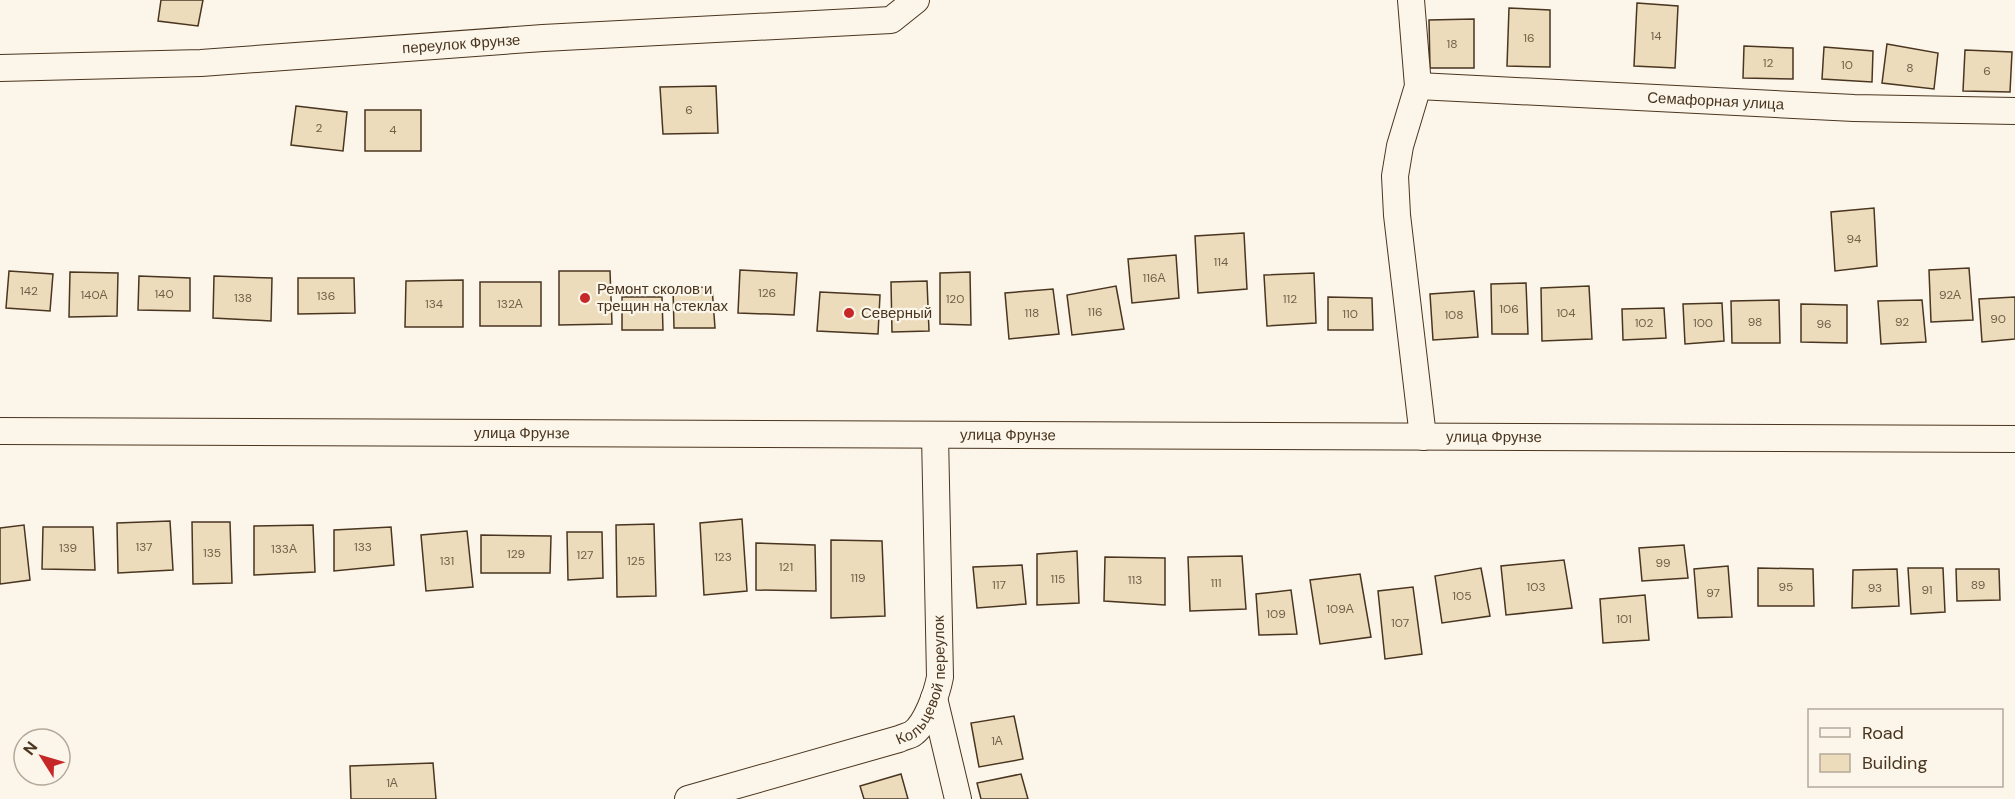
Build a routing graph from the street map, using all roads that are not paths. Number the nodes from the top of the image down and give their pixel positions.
1 (916, 0) edge
2 (1411, 0) edge
3 (0, 68) edge
4 (1418, 86) junction
5 (2015, 111) edge
6 (0, 431) edge
7 (935, 435) junction
8 (1423, 437) junction
9 (2015, 440) edge
10 (934, 698) junction
11 (688, 799) edge
12 (958, 799) edge

1 - 3 street, переулок Фрунзе
2 - 4 street
4 - 5 street, Семафорная улица
4 - 8 street
6 - 7 street, улица Фрунзе
7 - 8 street, улица Фрунзе
7 - 10 street, Кольцевой переулок
8 - 9 street, улица Фрунзе
10 - 11 street, Кольцевой переулок
10 - 12 street

